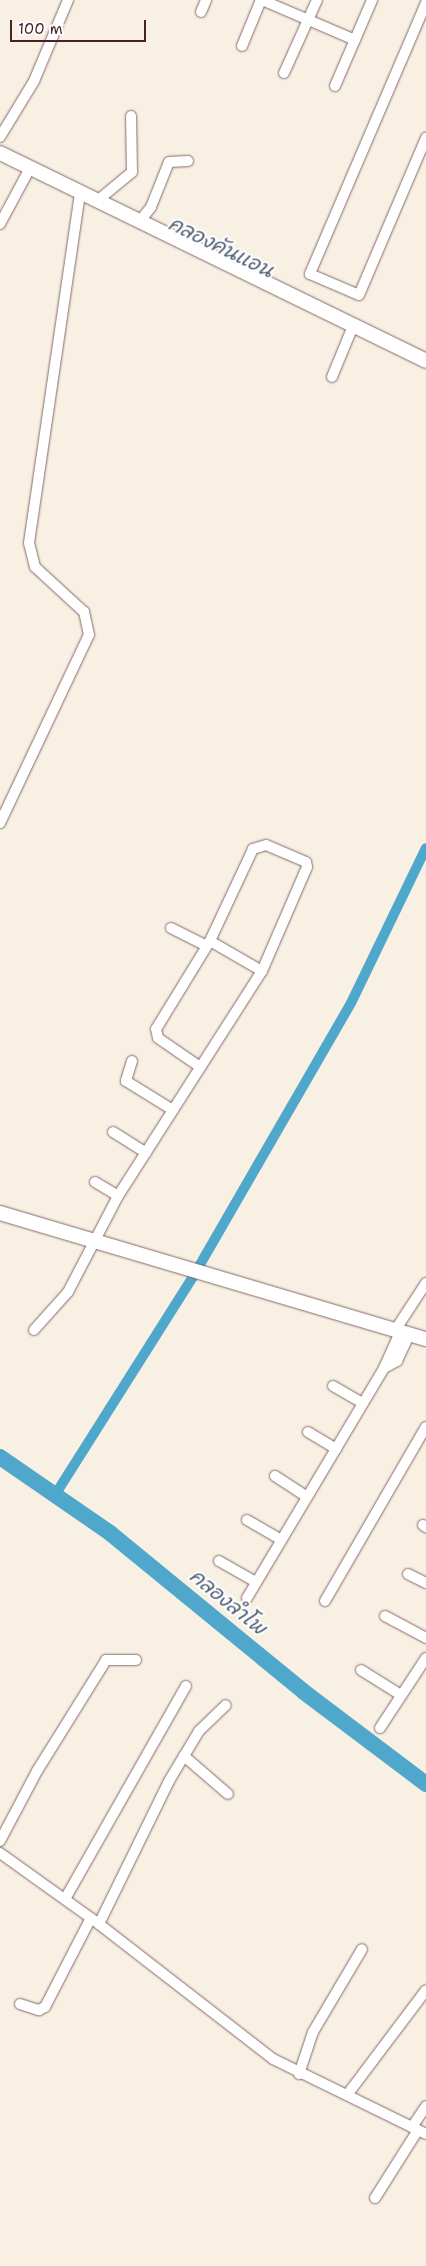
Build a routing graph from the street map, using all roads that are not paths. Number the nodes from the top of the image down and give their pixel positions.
1 (68, 0) edge
2 (206, 0) edge
3 (261, 0) edge
4 (317, 0) edge
5 (372, 0) edge
6 (426, 3) edge
7 (201, 12) dead end
8 (309, 20) junction
9 (355, 40) junction
10 (242, 46) dead end
11 (284, 73) dead end
12 (335, 86) dead end
13 (131, 116) dead end
14 (0, 137) edge
15 (426, 138) edge
16 (0, 153) edge
17 (188, 161) dead end
18 (29, 170) junction
19 (79, 194) junction
20 (97, 201) junction
21 (139, 222) junction
22 (0, 224) edge
23 (352, 327) junction
24 (426, 361) edge
25 (332, 376) dead end
26 (0, 823) edge
27 (171, 928) dead end
28 (209, 944) junction
29 (262, 971) junction
30 (132, 1061) dead end
31 (200, 1067) junction
32 (173, 1110) junction
33 (113, 1132) dead end
34 (146, 1153) junction
35 (95, 1182) dead end
36 (118, 1196) junction
37 (0, 1213) edge
38 (92, 1240) junction
39 (426, 1283) edge
40 (34, 1330) dead end
41 (402, 1331) junction
42 (426, 1339) edge
43 (333, 1386) dead end
44 (363, 1403) junction
45 (426, 1427) edge
46 (308, 1432) dead end
47 (336, 1449) junction
48 (275, 1476) dead end
49 (307, 1497) junction
50 (247, 1520) dead end
51 (281, 1540) junction
52 (219, 1561) dead end
53 (408, 1574) dead end
54 (256, 1582) junction
55 (426, 1583) edge
56 (247, 1598) dead end
57 (325, 1601) dead end
58 (385, 1616) dead end
59 (426, 1638) edge
60 (426, 1658) edge
61 (136, 1660) dead end
62 (361, 1670) dead end
63 (186, 1686) dead end
64 (401, 1695) junction
65 (226, 1705) dead end
66 (380, 1728) dead end
67 (184, 1756) junction
68 (228, 1794) dead end
69 (0, 1841) edge
70 (0, 1853) edge
71 (65, 1899) junction
72 (95, 1921) junction
73 (362, 1949) dead end
74 (426, 1990) edge
75 (20, 2004) dead end
76 (299, 2074) junction
77 (347, 2095) junction
78 (426, 2106) edge
79 (418, 2130) edge
80 (375, 2198) dead end

1 - 14 street
2 - 7 street
3 - 8 street
3 - 10 street
4 - 8 street
5 - 9 street
6 - 15 street
8 - 9 street
8 - 11 street
9 - 12 street
13 - 20 street
16 - 18 street
17 - 21 street
18 - 19 street
18 - 22 street
19 - 20 street
19 - 26 street
20 - 21 street
21 - 23 street
23 - 24 street
23 - 25 street
27 - 28 street
28 - 29 street
28 - 29 street
28 - 31 street
29 - 31 street
30 - 32 street
31 - 32 street
32 - 34 street
33 - 34 street
34 - 36 street
35 - 36 street
36 - 38 street
37 - 38 street
38 - 40 street
38 - 41 street
39 - 41 street
41 - 42 street
41 - 44 street
43 - 44 street
44 - 47 street
45 - 57 street
46 - 47 street
47 - 49 street
48 - 49 street
49 - 51 street
50 - 51 street
51 - 54 street
52 - 54 street
53 - 55 street
54 - 56 street
58 - 59 street
60 - 64 street
61 - 69 street
62 - 64 street
63 - 71 street
64 - 66 street
65 - 67 street
67 - 68 street
67 - 72 street
70 - 71 street
71 - 72 street
72 - 75 street
72 - 76 street
73 - 76 street
74 - 77 street
76 - 77 street
77 - 79 street
78 - 79 street
79 - 80 street

